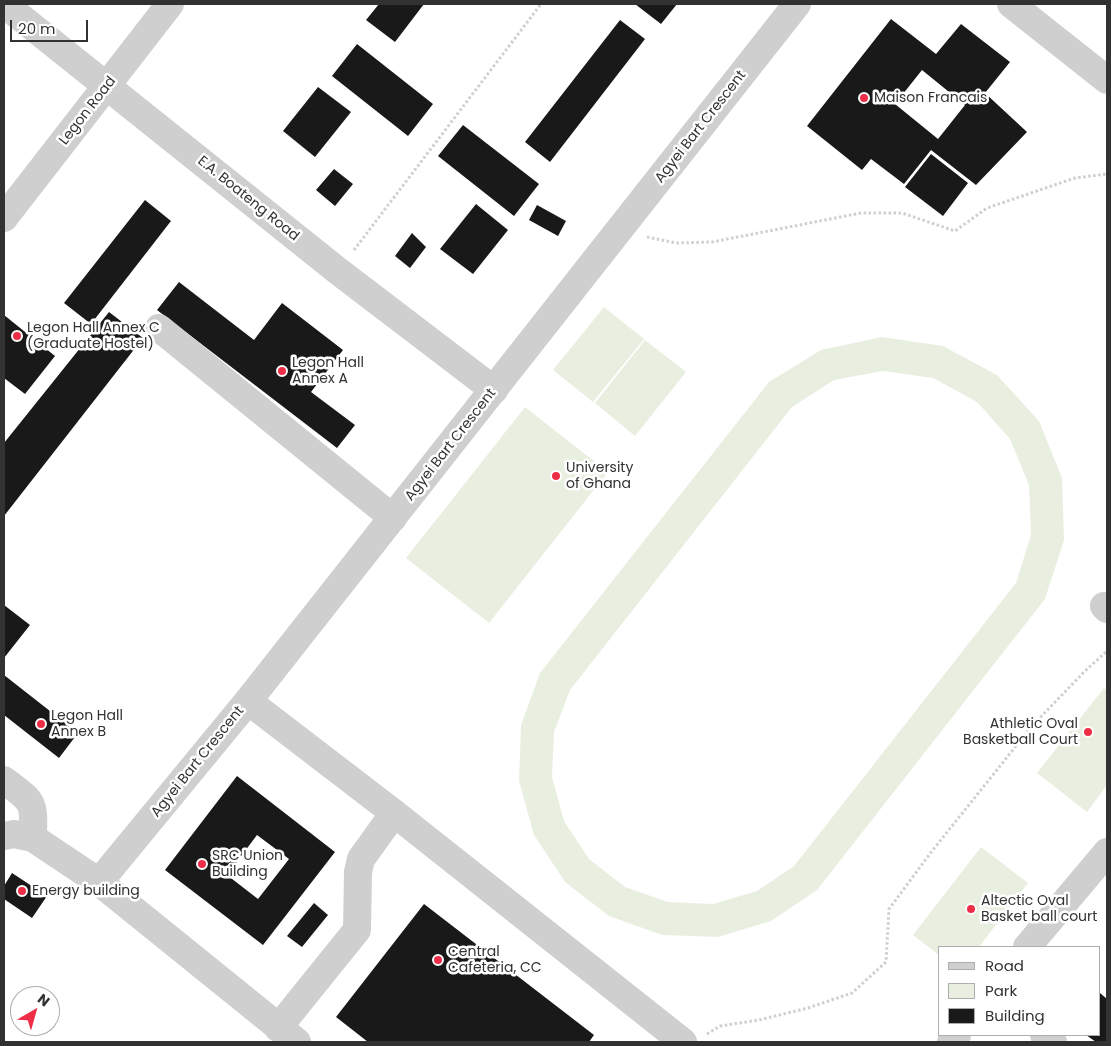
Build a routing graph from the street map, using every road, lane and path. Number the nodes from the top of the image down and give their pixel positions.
1 (4, 4) edge
2 (170, 4) edge
3 (541, 4) edge
4 (797, 4) edge
5 (1011, 4) edge
6 (1107, 80) edge
7 (108, 86) junction
8 (1107, 174) edge
9 (4, 218) edge
10 (619, 231) junction
11 (338, 271) junction
12 (159, 328) dead end
13 (494, 390) junction
14 (393, 518) junction
15 (1107, 652) edge
16 (248, 701) junction
17 (4, 780) edge
18 (394, 813) junction
19 (4, 836) edge
20 (33, 838) junction
21 (1103, 865) edge
22 (99, 882) junction
23 (1028, 946) edge
24 (287, 1035) edge
25 (691, 1040) edge

1 - 7 street, E.A. Boateng Road
2 - 7 street, Legon Road
3 - 11 path
4 - 10 street, Agyei Bart Crescent
5 - 6 street
7 - 9 street, Legon Road
7 - 11 street, E.A. Boateng Road
8 - 10 path
10 - 13 street, Agyei Bart Crescent
11 - 13 street, E.A. Boateng Road
12 - 14 street
13 - 14 street, Agyei Bart Crescent
14 - 16 street, Agyei Bart Crescent
15 - 25 path
16 - 18 street
16 - 22 street, Agyei Bart Crescent
17 - 20 street
18 - 24 street
18 - 25 street
19 - 20 street
20 - 22 street
21 - 23 street
22 - 24 street

